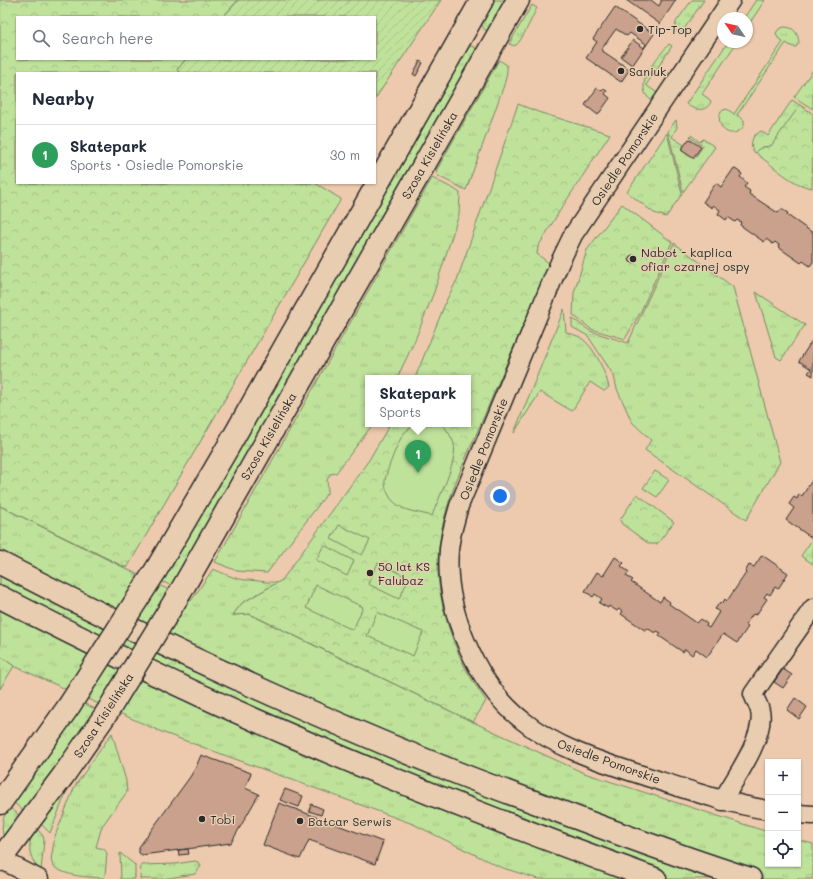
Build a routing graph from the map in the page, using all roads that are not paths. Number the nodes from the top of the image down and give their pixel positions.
1 (482, 0) edge
2 (518, 0) edge
3 (731, 0) edge
4 (0, 564) edge
5 (0, 597) edge
6 (813, 608) edge
7 (722, 801) junction
8 (0, 803) edge
9 (765, 809) edge
10 (801, 814) edge
11 (813, 815) edge
12 (0, 858) edge
13 (39, 879) edge
14 (655, 879) edge
15 (750, 879) edge

1 - 8 main road, bridge
2 - 12 main road, Szosa Kisielińska, bridge
3 - 7 street, Osiedle Pomorskie
4 - 15 main road
5 - 14 main road
6 - 7 street
7 - 9 street, Osiedle Pomorskie
10 - 11 street
12 - 13 street

